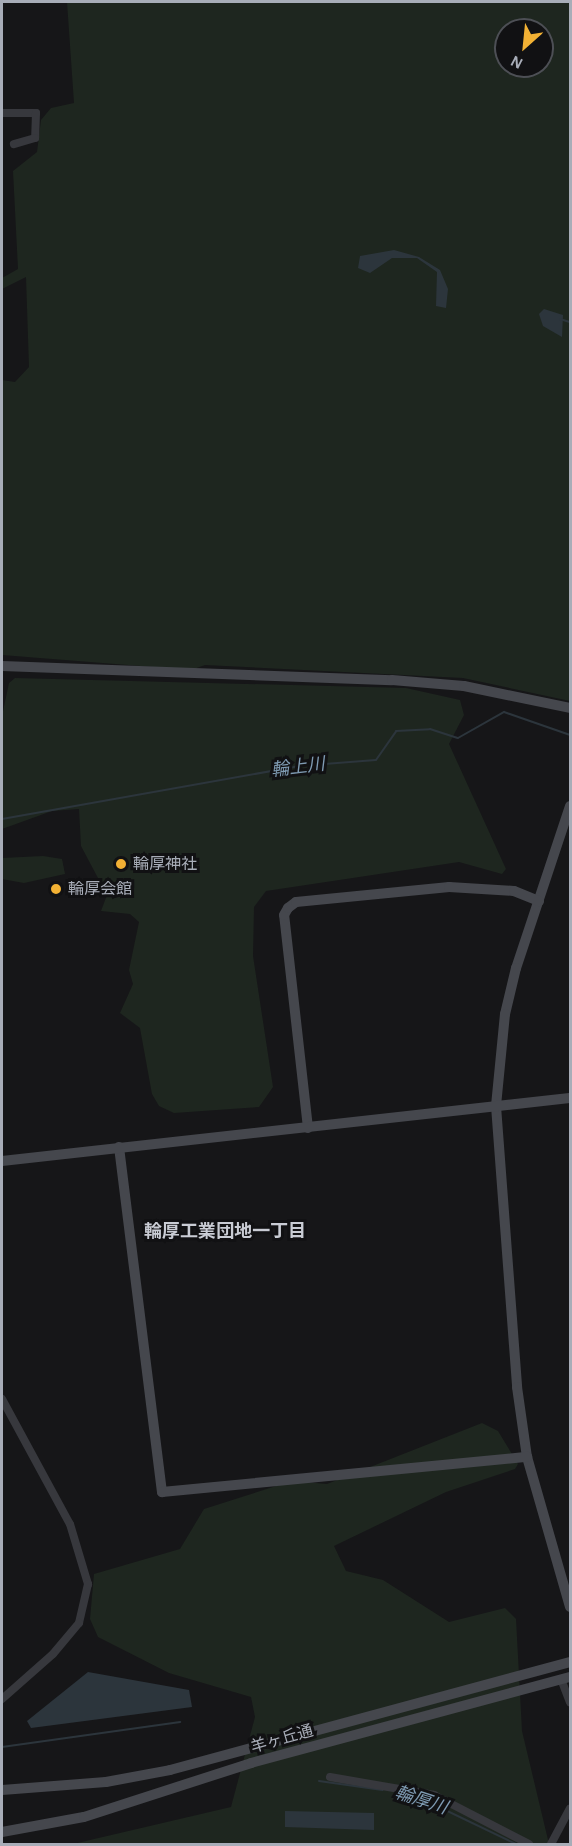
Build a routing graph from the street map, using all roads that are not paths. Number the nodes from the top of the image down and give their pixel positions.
1 (2, 113) edge
2 (14, 144) dead end
3 (2, 666) edge
4 (570, 708) edge
5 (570, 806) edge
6 (539, 901) junction
7 (570, 1098) edge
8 (496, 1106) junction
9 (308, 1128) junction
10 (119, 1147) junction
11 (2, 1161) edge
12 (2, 1399) edge
13 (527, 1457) junction
14 (570, 1607) edge
15 (570, 1662) edge
16 (566, 1678) edge
17 (2, 1699) edge
18 (570, 1702) edge
19 (330, 1777) dead end
20 (2, 1790) edge
21 (570, 1809) edge
22 (2, 1832) edge
23 (529, 1845) edge
24 (551, 1845) edge

1 - 2 street
3 - 4 street
5 - 6 street
6 - 8 street
6 - 9 street
7 - 8 street
8 - 9 street
8 - 13 street
9 - 10 street
10 - 11 street
10 - 13 street
12 - 17 street
13 - 14 street
15 - 20 street, 羊ヶ丘通
16 - 18 street
16 - 22 street, 羊ヶ丘通
19 - 23 street
21 - 24 street

